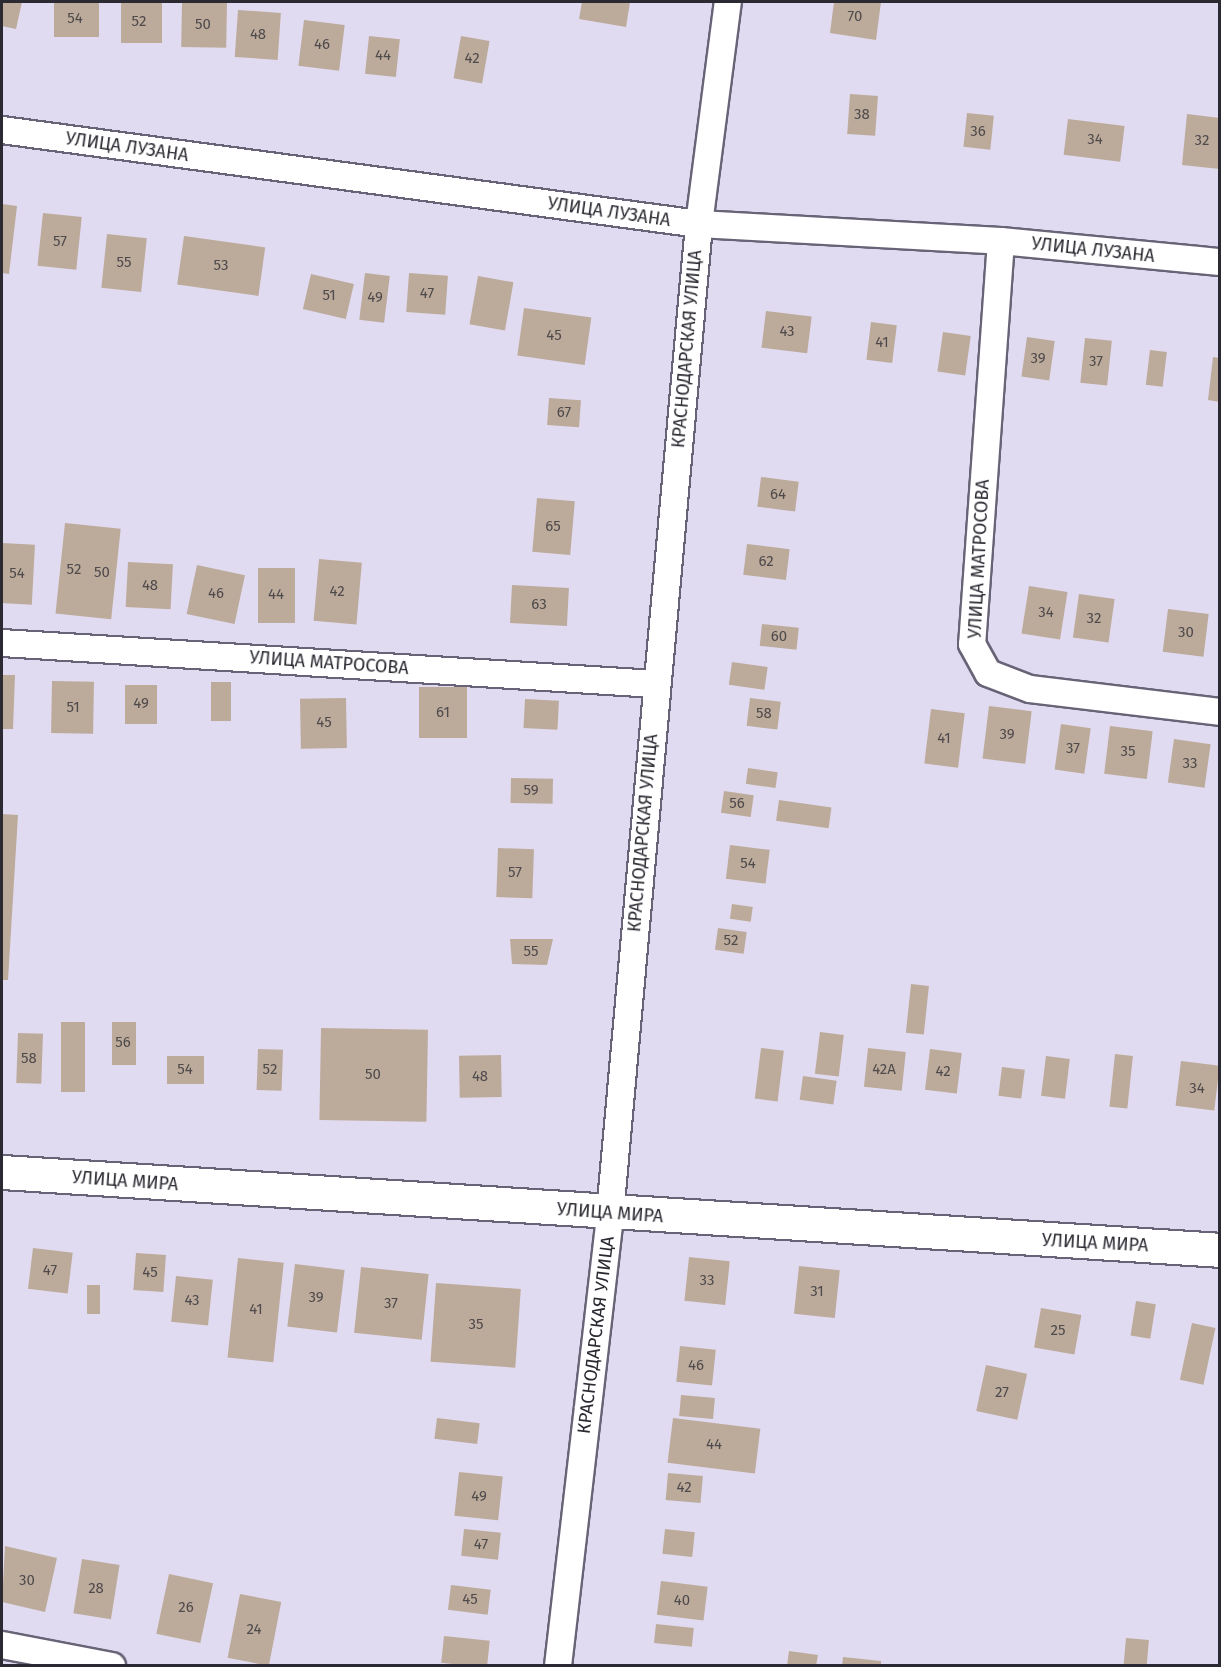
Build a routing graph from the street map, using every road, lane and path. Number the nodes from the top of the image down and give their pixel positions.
1 (728, 2) edge
2 (2, 130) edge
3 (699, 224) junction
4 (1001, 241) junction
5 (1220, 262) edge
6 (2, 642) edge
7 (656, 684) junction
8 (1220, 712) edge
9 (2, 1172) edge
10 (610, 1214) junction
11 (1220, 1250) edge
12 (2, 1645) edge
13 (111, 1665) edge
14 (558, 1665) edge

1 - 3 street, КРАСНОДАРСКАЯ УЛИЦА
2 - 3 street, УЛИЦА ЛУЗАНА
3 - 4 street, УЛИЦА ЛУЗАНА
3 - 7 street, КРАСНОДАРСКАЯ УЛИЦА
4 - 5 street, УЛИЦА ЛУЗАНА
4 - 8 street, УЛИЦА МАТРОСОВА
6 - 7 street, УЛИЦА МАТРОСОВА
7 - 10 street, КРАСНОДАРСКАЯ УЛИЦА
9 - 10 main road, УЛИЦА МИРА
10 - 11 main road, УЛИЦА МИРА
10 - 14 street, КРАСНОДАРСКАЯ УЛИЦА
12 - 13 street

